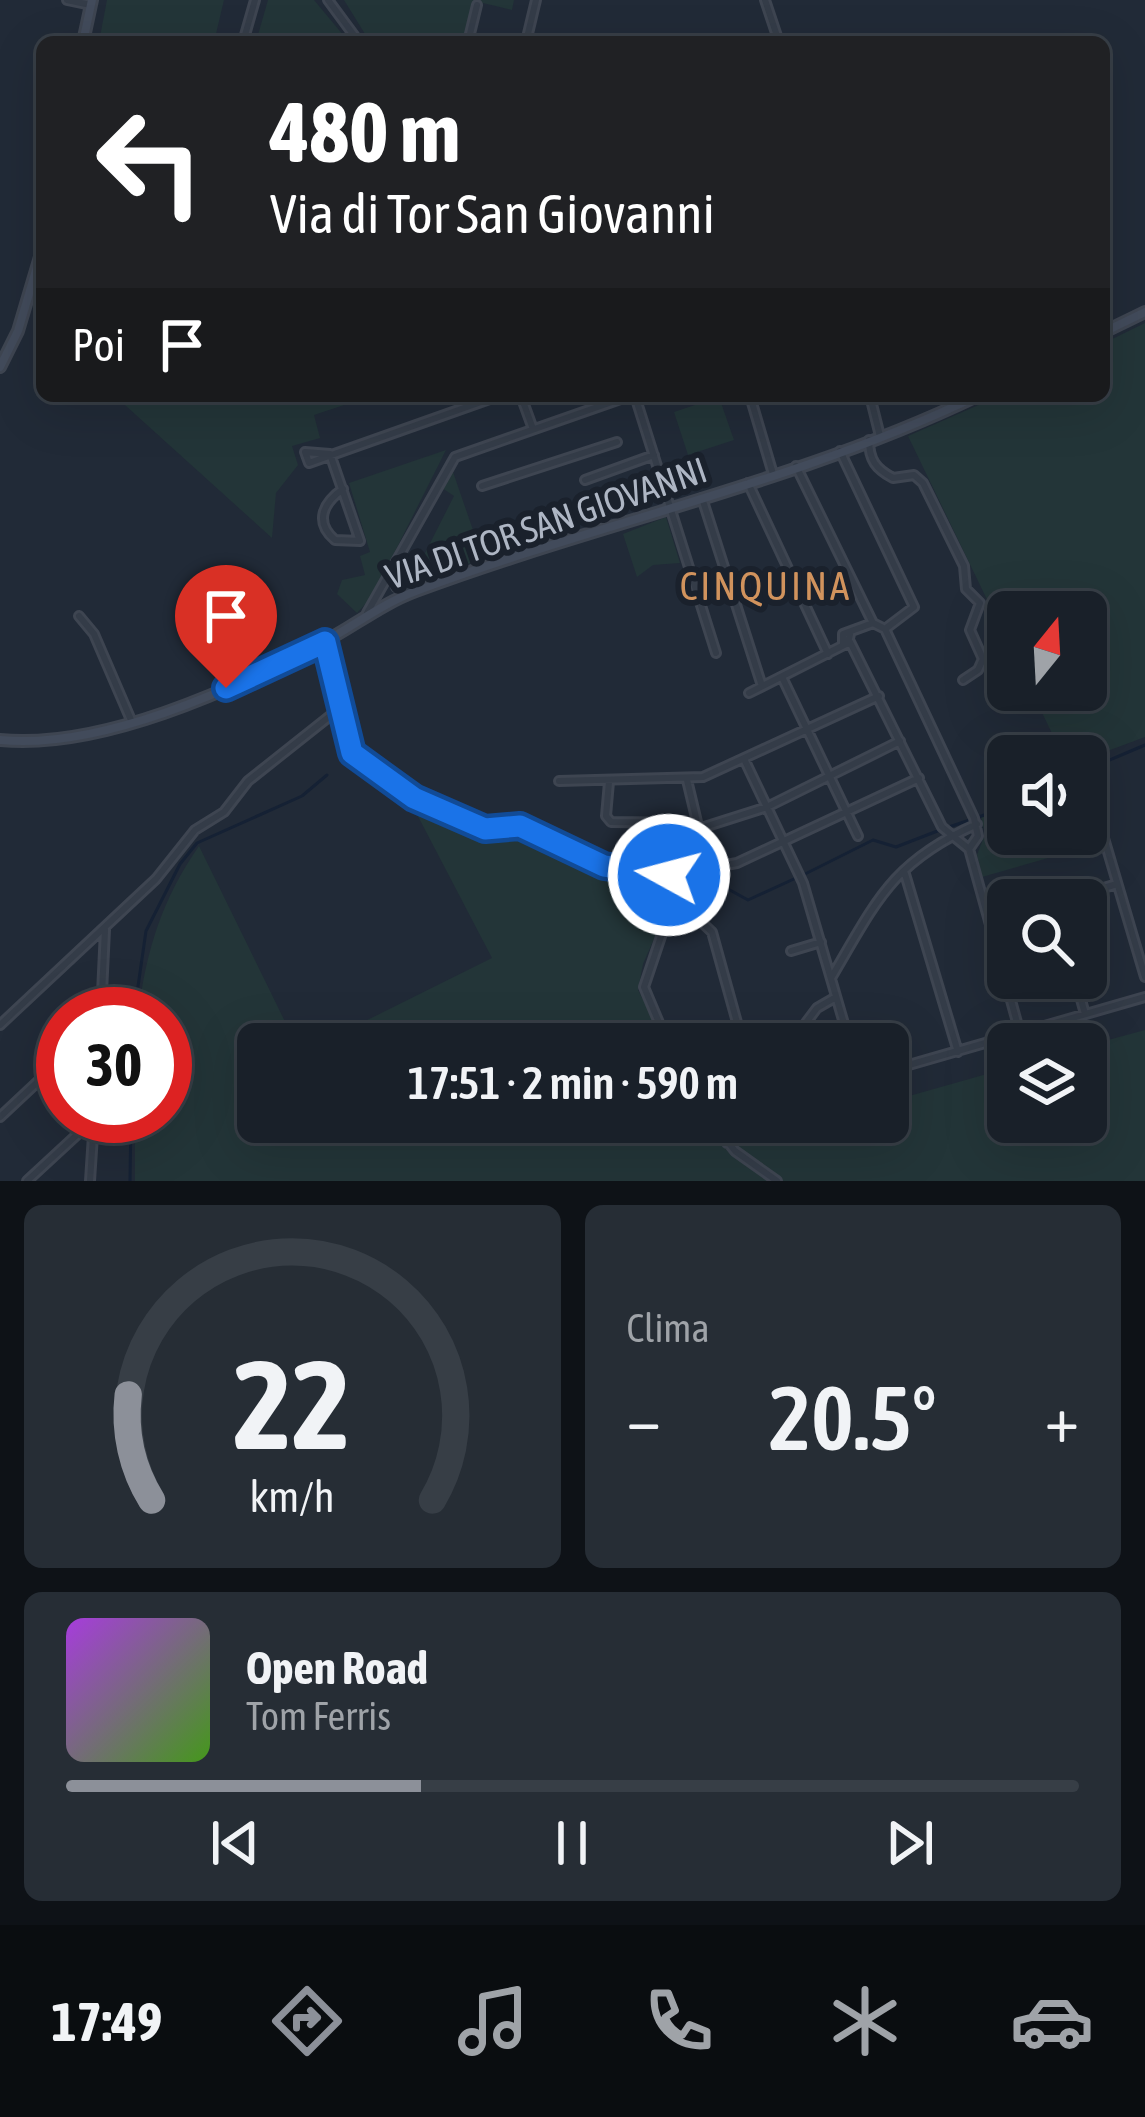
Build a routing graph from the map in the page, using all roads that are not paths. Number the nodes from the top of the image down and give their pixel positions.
1 (67, 0) edge
2 (255, 0) edge
3 (328, 0) edge
4 (536, 0) edge
5 (765, 0) edge
6 (91, 2) edge
7 (477, 4) dead end
8 (84, 36) edge
9 (245, 36) edge
10 (354, 36) edge
11 (469, 36) edge
12 (527, 36) edge
13 (777, 36) edge
14 (36, 270) edge
15 (1145, 311) edge
16 (1110, 329) edge
17 (0, 368) edge
18 (469, 402) edge
19 (523, 402) edge
20 (614, 402) edge
21 (634, 402) edge
22 (752, 402) edge
23 (872, 402) edge
24 (959, 402) edge
25 (533, 429) junction
26 (880, 436) junction
27 (869, 440) junction
28 (617, 442) dead end
29 (840, 451) junction
30 (653, 455) junction
31 (796, 466) junction
32 (773, 474) junction
33 (585, 480) dead end
34 (748, 483) junction
35 (482, 486) dead end
36 (344, 489) junction
37 (702, 498) junction
38 (670, 508) junction
39 (395, 569) junction
40 (415, 591) junction
41 (79, 616) dead end
42 (365, 616) junction
43 (872, 623) junction
44 (885, 629) junction
45 (848, 640) junction
46 (325, 642) junction
47 (716, 653) dead end
48 (829, 653) junction
49 (782, 677) junction
50 (963, 680) dead end
51 (762, 686) junction
52 (749, 693) dead end
53 (879, 696) junction
54 (340, 708) junction
55 (131, 720) junction
56 (808, 732) junction
57 (0, 740) edge
58 (900, 740) junction
59 (745, 761) junction
60 (829, 776) junction
61 (919, 778) junction
62 (687, 780) junction
63 (559, 781) dead end
64 (609, 781) junction
65 (767, 807) junction
66 (847, 814) junction
67 (975, 821) junction
68 (698, 826) junction
69 (858, 836) dead end
70 (952, 836) junction
71 (784, 845) junction
72 (969, 849) junction
73 (1107, 849) edge
74 (620, 861) dead end
75 (708, 868) junction
76 (669, 871) junction
77 (905, 874) junction
78 (1117, 884) junction
79 (1107, 887) edge
80 (678, 899) junction
81 (987, 917) edge
82 (105, 930) junction
83 (820, 942) junction
84 (790, 951) dead end
85 (1145, 977) edge
86 (831, 978) junction
87 (102, 987) edge
88 (836, 997) junction
89 (1145, 997) edge
90 (1081, 999) edge
91 (1085, 1014) junction
92 (658, 1023) edge
93 (737, 1023) edge
94 (806, 1023) edge
95 (844, 1023) edge
96 (1055, 1023) edge
97 (0, 1025) edge
98 (987, 1043) edge
99 (958, 1052) junction
100 (909, 1065) edge
101 (36, 1083) edge
102 (0, 1117) edge
103 (67, 1143) edge
104 (92, 1143) edge
105 (727, 1143) edge
106 (27, 1181) edge
107 (90, 1181) edge
108 (776, 1181) edge

1 - 6 street
2 - 9 street
3 - 10 street
4 - 12 street
5 - 13 street
6 - 8 street
7 - 11 street
14 - 17 street
15 - 16 street
18 - 36 street
19 - 25 street
20 - 25 street
21 - 30 street
22 - 32 street
23 - 26 street
24 - 26 street, VIA DI TOR SAN GIOVANNI
25 - 39 street
26 - 27 street, VIA DI TOR SAN GIOVANNI
27 - 29 street, VIA DI TOR SAN GIOVANNI
27 - 50 street
28 - 35 street
29 - 31 street, VIA DI TOR SAN GIOVANNI
29 - 44 street
30 - 33 street
30 - 38 street
31 - 32 street, VIA DI TOR SAN GIOVANNI
31 - 43 street
32 - 34 street, VIA DI TOR SAN GIOVANNI
34 - 37 street, VIA DI TOR SAN GIOVANNI
34 - 48 street
36 - 36 street
37 - 38 street, VIA DI TOR SAN GIOVANNI
37 - 51 street
38 - 40 street, VIA DI TOR SAN GIOVANNI
38 - 47 street
39 - 40 street
39 - 42 street
40 - 42 street, VIA DI TOR SAN GIOVANNI
41 - 55 street
42 - 46 street, VIA DI TOR SAN GIOVANNI
43 - 44 street
43 - 45 street
44 - 67 street
45 - 48 street
45 - 53 street
46 - 54 street
46 - 55 street, VIA DI TOR SAN GIOVANNI
48 - 49 street
49 - 51 street
49 - 56 street
51 - 52 street
53 - 56 street
53 - 58 street
54 - 76 street
54 - 82 street
55 - 57 street, VIA DI TOR SAN GIOVANNI
56 - 59 street
56 - 60 street
58 - 60 street
58 - 61 street
59 - 62 street
59 - 65 street
60 - 65 street
60 - 66 street
61 - 66 street
61 - 70 street
62 - 64 street
62 - 68 street
63 - 64 street
64 - 68 street
65 - 68 street
65 - 71 street
66 - 69 street
66 - 71 street
67 - 70 street
67 - 72 street
68 - 75 street
70 - 72 street
70 - 77 street
71 - 75 street
71 - 83 street
72 - 81 street
73 - 78 street
74 - 76 street
75 - 76 street
76 - 80 street
77 - 86 street
77 - 99 street
78 - 79 street
78 - 85 street
80 - 92 street
80 - 93 street
82 - 87 street
82 - 97 street
83 - 84 street
83 - 86 street
86 - 88 street
88 - 94 street
88 - 95 street
89 - 91 street
90 - 91 street
91 - 96 street
98 - 99 street
99 - 100 street
101 - 102 street
103 - 106 street
104 - 107 street
105 - 108 street

